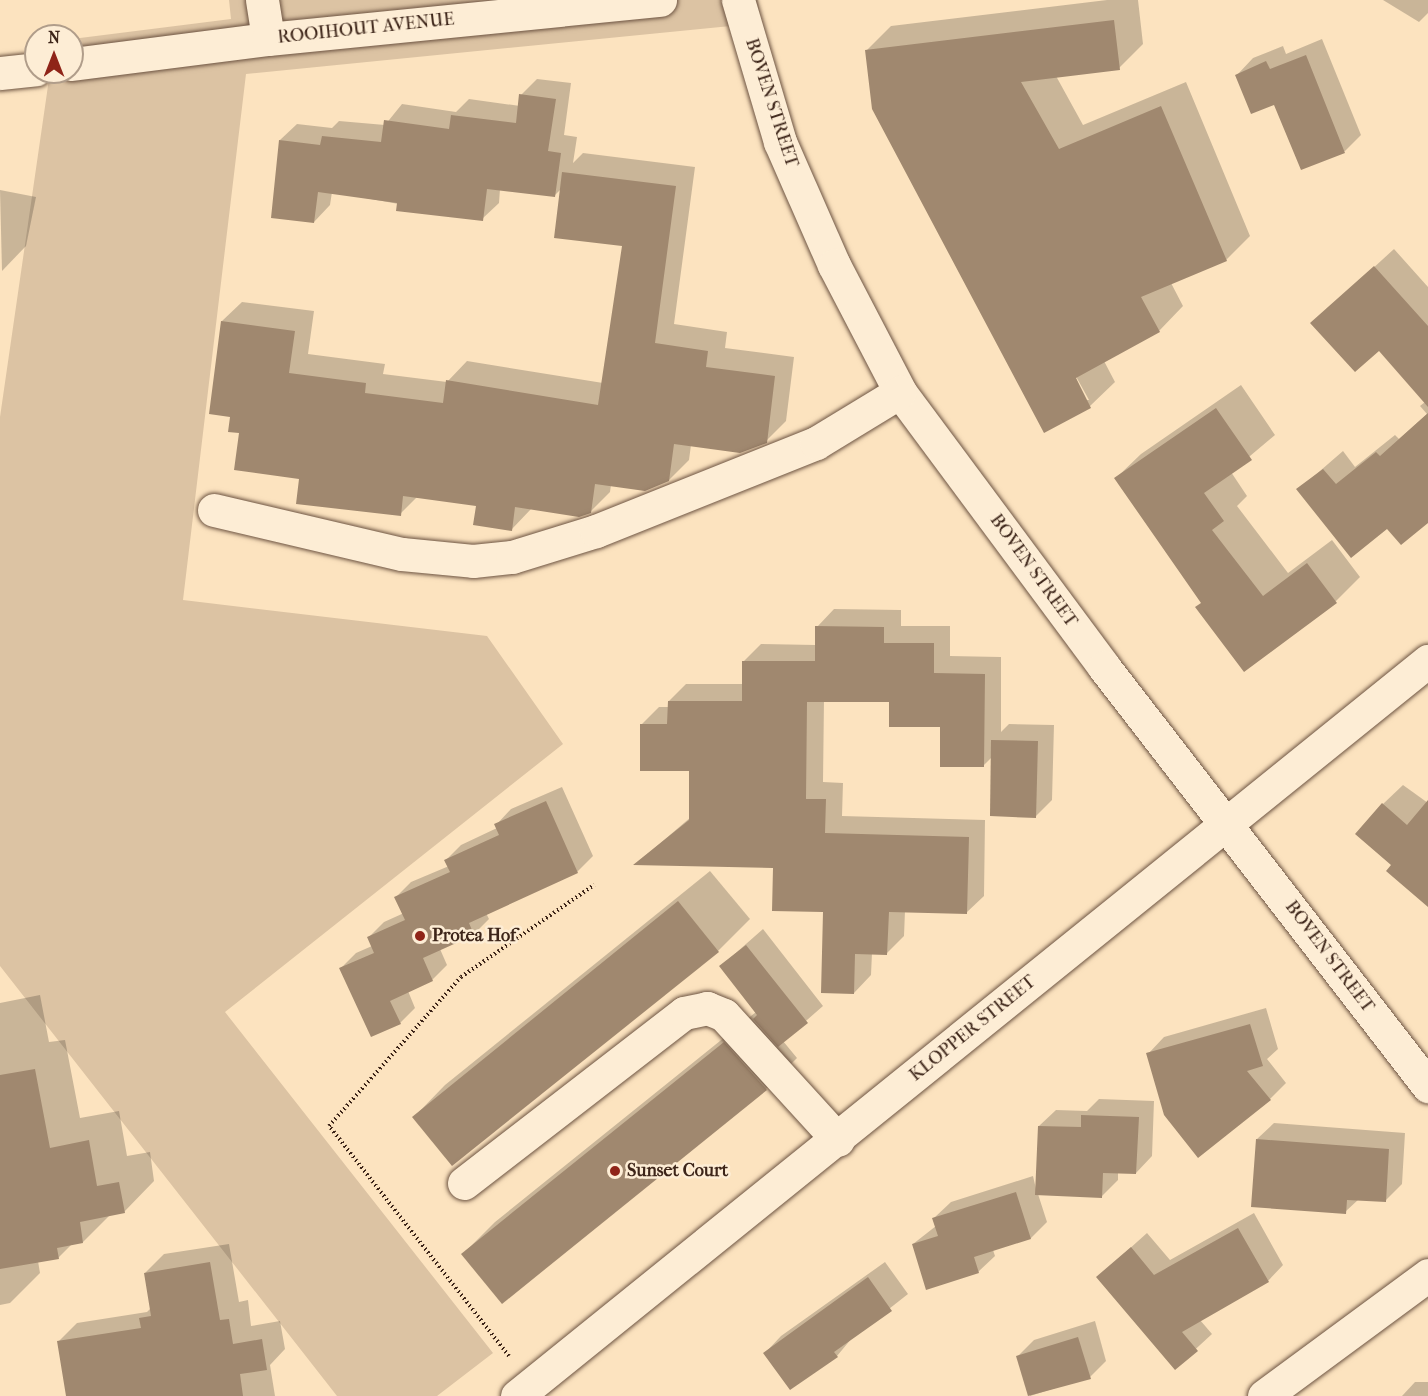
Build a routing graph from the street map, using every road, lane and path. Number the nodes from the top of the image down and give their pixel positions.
1 (262, 0) edge
2 (660, 0) edge
3 (738, 0) edge
4 (268, 39) junction
5 (84, 62) edge
6 (24, 70) edge
7 (0, 73) edge
8 (900, 392) junction
9 (214, 510) dead end
10 (1428, 661) edge
11 (1226, 822) junction
12 (594, 885) dead end
13 (1428, 1086) edge
14 (838, 1140) junction
15 (464, 1183) dead end
16 (1428, 1275) edge
17 (524, 1390) edge
18 (1264, 1396) edge

1 - 4 street
2 - 4 street, ROOIHOUT AVENUE
3 - 8 street, BOVEN STREET
4 - 5 street, ROOIHOUT AVENUE
6 - 7 street
8 - 9 street
8 - 11 street, BOVEN STREET
10 - 11 street, KLOPPER STREET
11 - 13 street, BOVEN STREET
11 - 14 street, KLOPPER STREET
12 - 17 path
14 - 15 street
14 - 17 street, KLOPPER STREET
16 - 18 street

